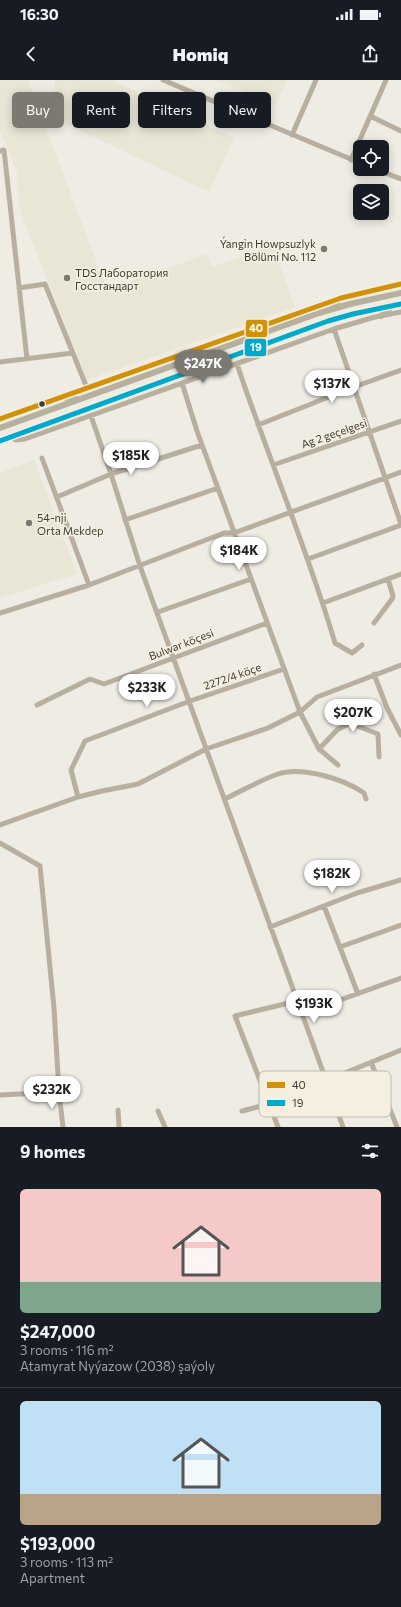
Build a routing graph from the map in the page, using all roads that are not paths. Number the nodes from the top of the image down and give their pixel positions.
1 (164, 80) edge
2 (316, 80) edge
3 (386, 80) edge
4 (173, 82) edge
5 (370, 116) junction
6 (401, 131) edge
7 (292, 134) junction
8 (0, 151) edge
9 (351, 160) joint
10 (389, 174) edge
11 (401, 179) edge
12 (401, 284) edge
13 (19, 288) junction
14 (373, 290) junction
15 (401, 293) edge
16 (392, 294) junction
17 (341, 298) junction
18 (401, 304) edge
19 (393, 305) junction
20 (331, 309) junction
21 (401, 312) edge
22 (381, 316) junction
23 (334, 329) junction
24 (73, 353) junction
25 (27, 359) junction
26 (0, 362) edge
27 (237, 364) junction
28 (401, 370) edge
29 (182, 382) junction
30 (354, 387) junction
31 (87, 388) junction
32 (60, 397) junction
33 (80, 399) junction
34 (23, 411) junction
35 (91, 416) junction
36 (0, 419) edge
37 (401, 421) edge
38 (11, 423) junction
39 (258, 424) junction
40 (0, 428) edge
41 (369, 432) junction
42 (9, 437) junction
43 (0, 441) edge
44 (202, 445) junction
45 (42, 458) dead end
46 (273, 465) junction
47 (401, 472) edge
48 (111, 474) junction
49 (385, 478) junction
50 (218, 488) junction
51 (57, 497) junction
52 (291, 511) junction
53 (125, 520) junction
54 (401, 524) edge
55 (234, 533) junction
56 (308, 559) junction
57 (140, 566) junction
58 (401, 574) edge
59 (251, 579) junction
60 (388, 579) junction
61 (89, 585) junction
62 (323, 603) junction
63 (158, 612) junction
64 (0, 613) edge
65 (267, 623) junction
66 (374, 623) dead end
67 (362, 644) dead end
68 (174, 657) junction
69 (401, 665) edge
70 (284, 669) junction
71 (374, 674) junction
72 (190, 701) junction
73 (37, 705) dead end
74 (300, 712) junction
75 (401, 734) edge
76 (206, 749) junction
77 (319, 749) junction
78 (379, 757) dead end
79 (338, 765) dead end
80 (78, 797) junction
81 (224, 799) junction
82 (366, 799) dead end
83 (0, 825) edge
84 (0, 843) edge
85 (401, 880) edge
86 (324, 906) junction
87 (401, 925) edge
88 (270, 927) junction
89 (340, 947) junction
90 (401, 978) edge
91 (358, 994) junction
92 (297, 1001) junction
93 (301, 1014) junction
94 (401, 1050) edge
95 (371, 1062) junction
96 (322, 1071) edge
97 (351, 1071) edge
98 (375, 1071) edge
99 (259, 1078) edge
100 (59, 1092) junction
101 (0, 1095) edge
102 (259, 1107) edge
103 (118, 1110) dead end
104 (158, 1111) dead end
105 (242, 1111) dead end
106 (391, 1112) edge
107 (274, 1117) edge
108 (339, 1117) edge
109 (63, 1127) edge
110 (119, 1127) edge
111 (165, 1127) edge
112 (278, 1127) edge
113 (343, 1127) edge
114 (397, 1127) edge

1 - 4 street
2 - 7 street
3 - 5 street
4 - 7 street
5 - 6 street
5 - 9 street
7 - 9 street
8 - 13 street
10 - 11 street
12 - 14 main road
13 - 24 street
13 - 25 street
14 - 16 main road
14 - 17 street
15 - 16 main road
16 - 20 main road
17 - 20 main road
17 - 31 street
18 - 19 main road
19 - 22 main road
19 - 42 main road
20 - 33 main road
21 - 22 street
22 - 23 street
23 - 27 street
23 - 30 street
24 - 25 street
24 - 31 street
25 - 26 street
27 - 29 street
27 - 39 street
28 - 30 street
29 - 35 street
29 - 44 street
30 - 39 street
30 - 41 street
31 - 32 street
32 - 33 main road
32 - 34 main road
33 - 38 main road
34 - 36 main road
34 - 38 main road
35 - 42 street
35 - 48 street
37 - 41 street, Ag 2 geçelgesi
38 - 40 main road
39 - 46 street
41 - 46 street, Ag 2 geçelgesi
41 - 49 street
42 - 43 main road
44 - 48 street
44 - 50 street
45 - 51 street
46 - 52 street
47 - 49 street
48 - 51 street
48 - 53 street
49 - 52 street
49 - 54 street
50 - 53 street
50 - 55 street
51 - 61 street
52 - 55 street
52 - 56 street
53 - 57 street
54 - 56 street
55 - 57 street
55 - 59 street
56 - 62 street
57 - 61 street
57 - 63 street
58 - 60 street
59 - 63 street
59 - 65 street
60 - 62 street
60 - 66 street
61 - 64 street
62 - 67 street
63 - 68 street
65 - 68 street, Bulwar köçesi
65 - 70 street
68 - 72 street
68 - 73 street, Bulwar köçesi
69 - 71 street
70 - 72 street, 2272/4 köçe
70 - 74 street
71 - 74 street
71 - 75 street
72 - 76 street
72 - 80 street, 2272/4 köçe
74 - 76 street
74 - 77 street
76 - 80 street
76 - 81 street
77 - 78 street
77 - 79 street
80 - 83 street
81 - 82 street
81 - 88 street
84 - 100 street
85 - 86 street
86 - 88 street
86 - 89 street
87 - 89 street
88 - 92 street
89 - 91 street
90 - 91 street
91 - 93 street
92 - 93 street
92 - 99 street
93 - 96 street
94 - 95 street
95 - 97 street
95 - 98 street
100 - 101 street
100 - 109 street
102 - 105 street
103 - 110 street
104 - 111 street
106 - 114 street
107 - 112 street
108 - 113 street

